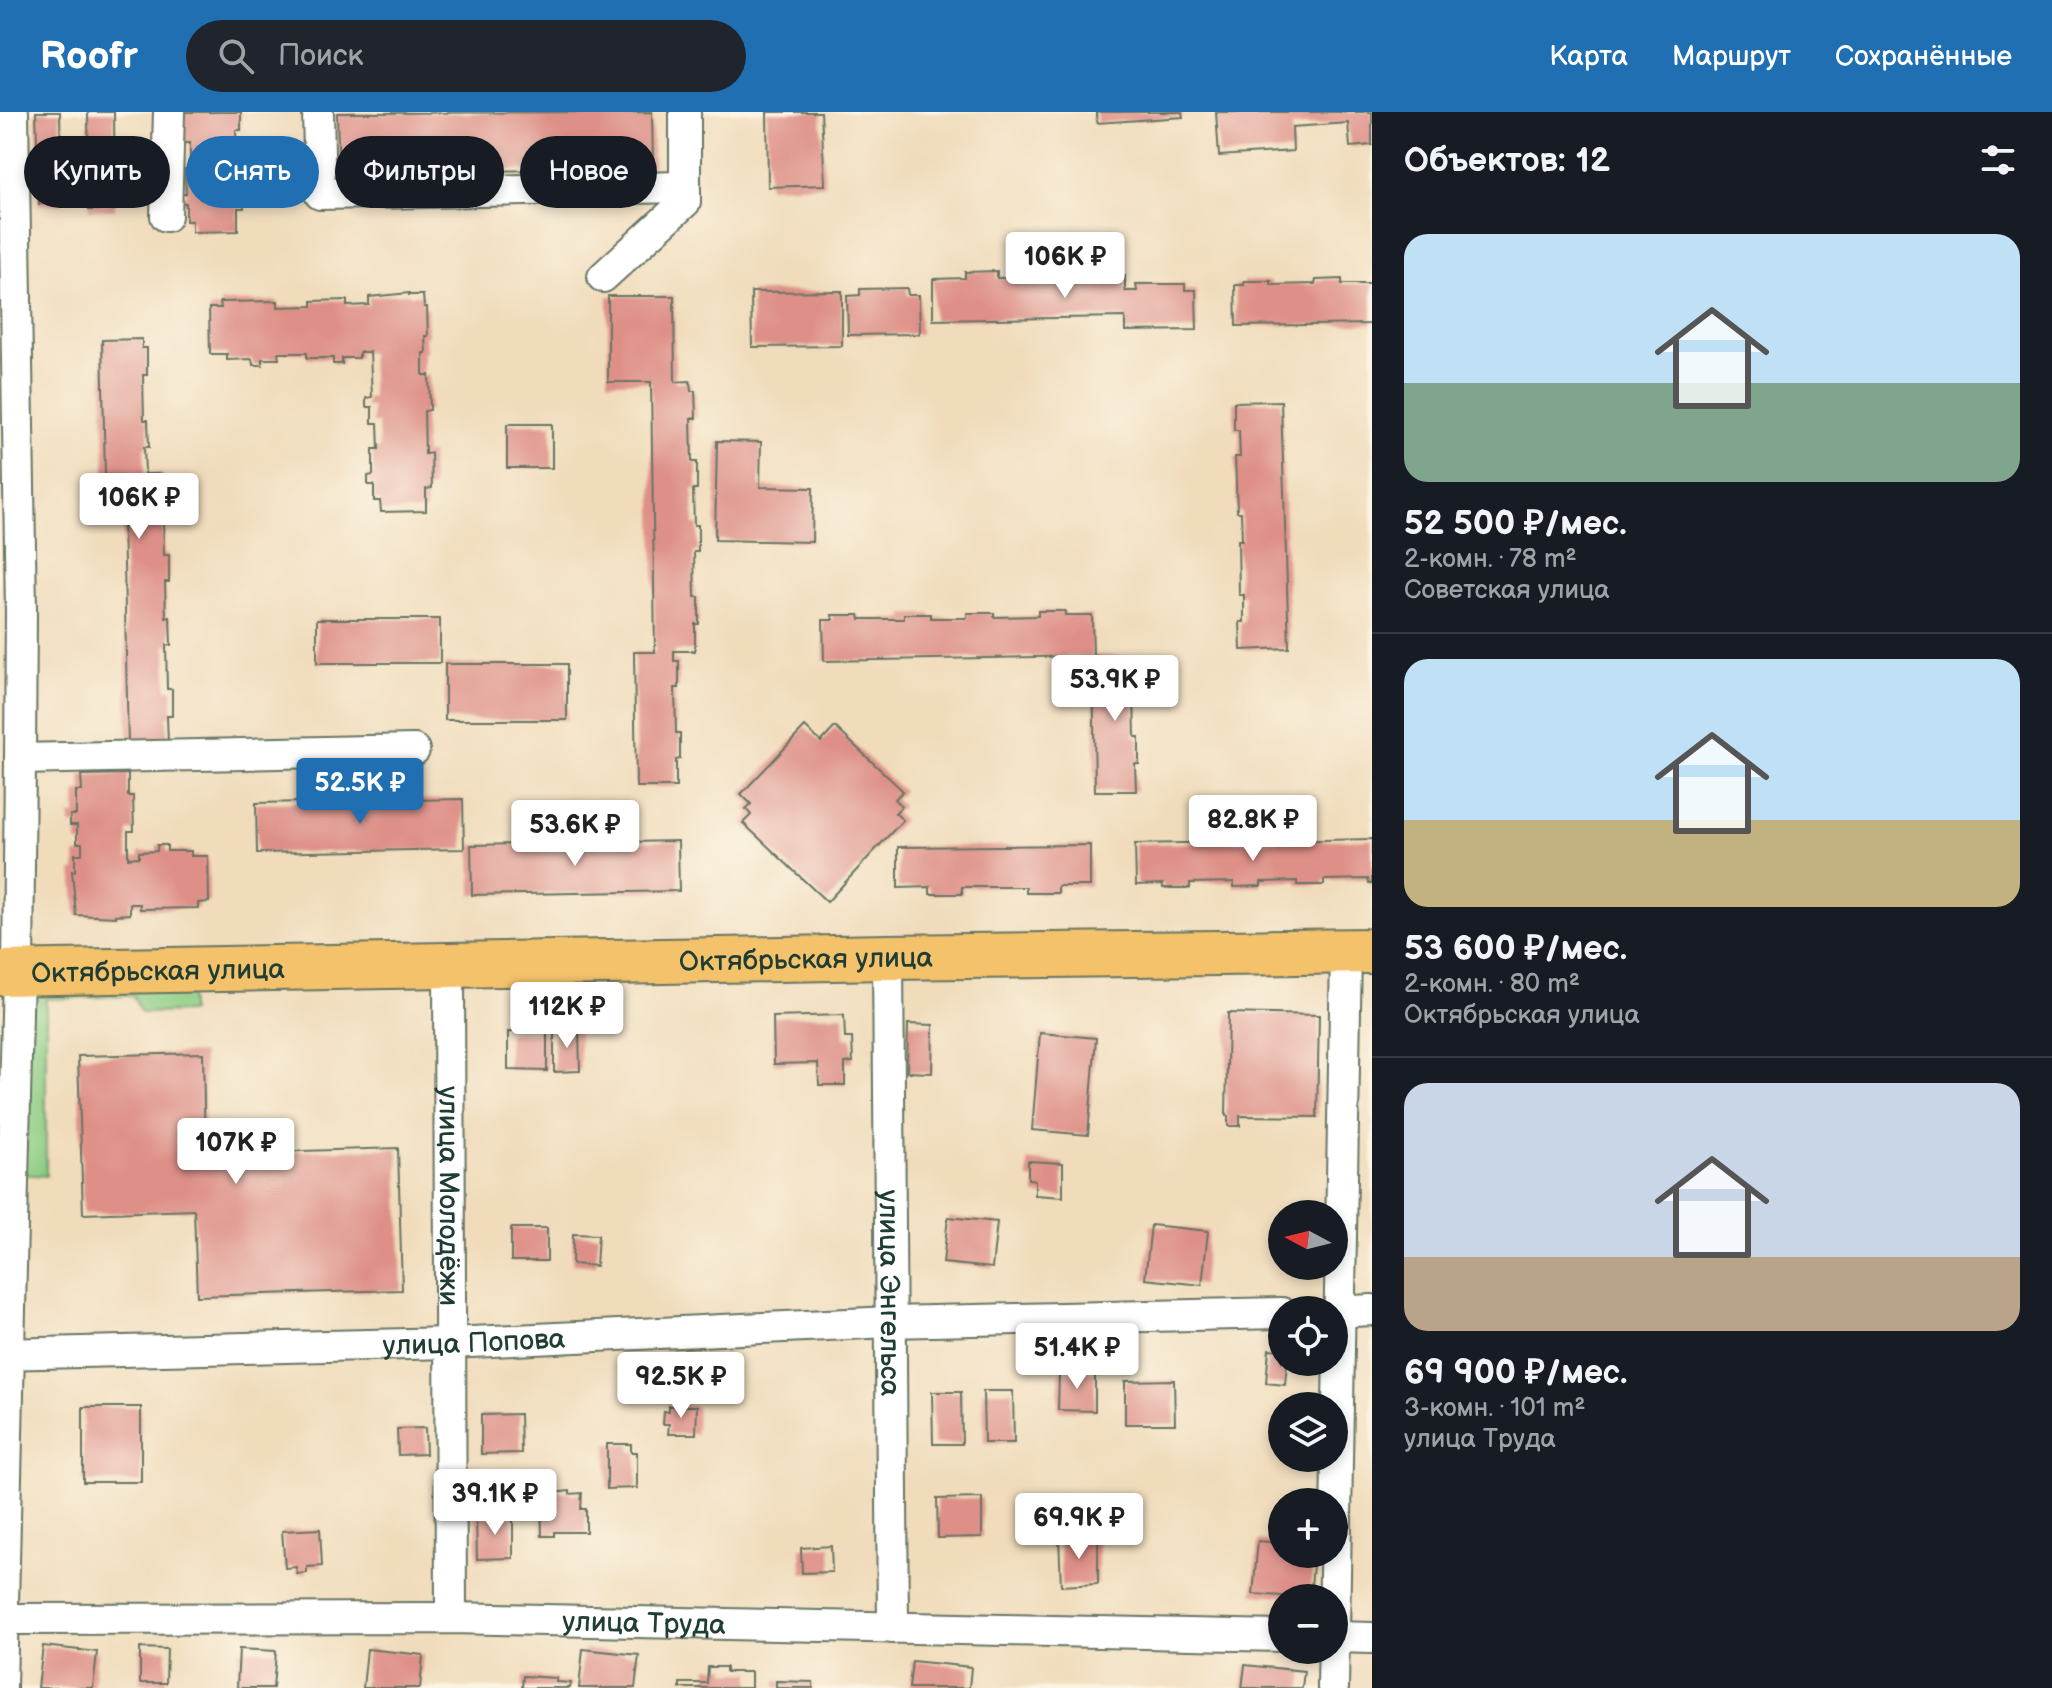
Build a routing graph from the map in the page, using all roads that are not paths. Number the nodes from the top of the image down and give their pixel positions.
1 (13, 112) edge
2 (169, 112) edge
3 (318, 112) edge
4 (685, 112) edge
5 (685, 187) junction
6 (166, 216) dead end
7 (7, 229) edge
8 (603, 277) dead end
9 (11, 611) edge
10 (414, 750) dead end
11 (20, 759) junction
12 (1359, 952) edge
13 (888, 957) junction
14 (449, 964) junction
15 (9, 972) edge
16 (1338, 1296) edge
17 (1372, 1310) edge
18 (1348, 1311) edge
19 (1268, 1313) edge
20 (890, 1322) junction
21 (450, 1343) junction
22 (5, 1354) edge
23 (1336, 1376) edge
24 (1334, 1584) edge
25 (451, 1618) junction
26 (4, 1619) junction
27 (893, 1628) junction
28 (1268, 1636) edge
29 (1348, 1637) edge
30 (1372, 1638) edge
31 (1333, 1664) edge
32 (1, 1688) edge
33 (1333, 1688) edge

1 - 7 street
2 - 6 street
3 - 5 street
4 - 5 street
5 - 8 street
7 - 9 street
9 - 11 street
10 - 11 street
11 - 15 street
12 - 13 main road, Октябрьская улица
12 - 16 street
13 - 14 main road, Октябрьская улица
13 - 20 street, улица Энгельса
14 - 15 main road, Октябрьская улица
14 - 21 street, улица Молодёжи
15 - 22 street
17 - 18 street
19 - 20 street, улица Попова
20 - 21 street, улица Попова
20 - 27 street, улица Энгельса
21 - 22 street, улица Попова
21 - 25 street, улица Молодёжи
22 - 26 street
23 - 24 street
25 - 26 street, улица Труда
25 - 27 street, улица Труда
26 - 32 street
27 - 28 street, улица Труда
29 - 30 street
31 - 33 street

